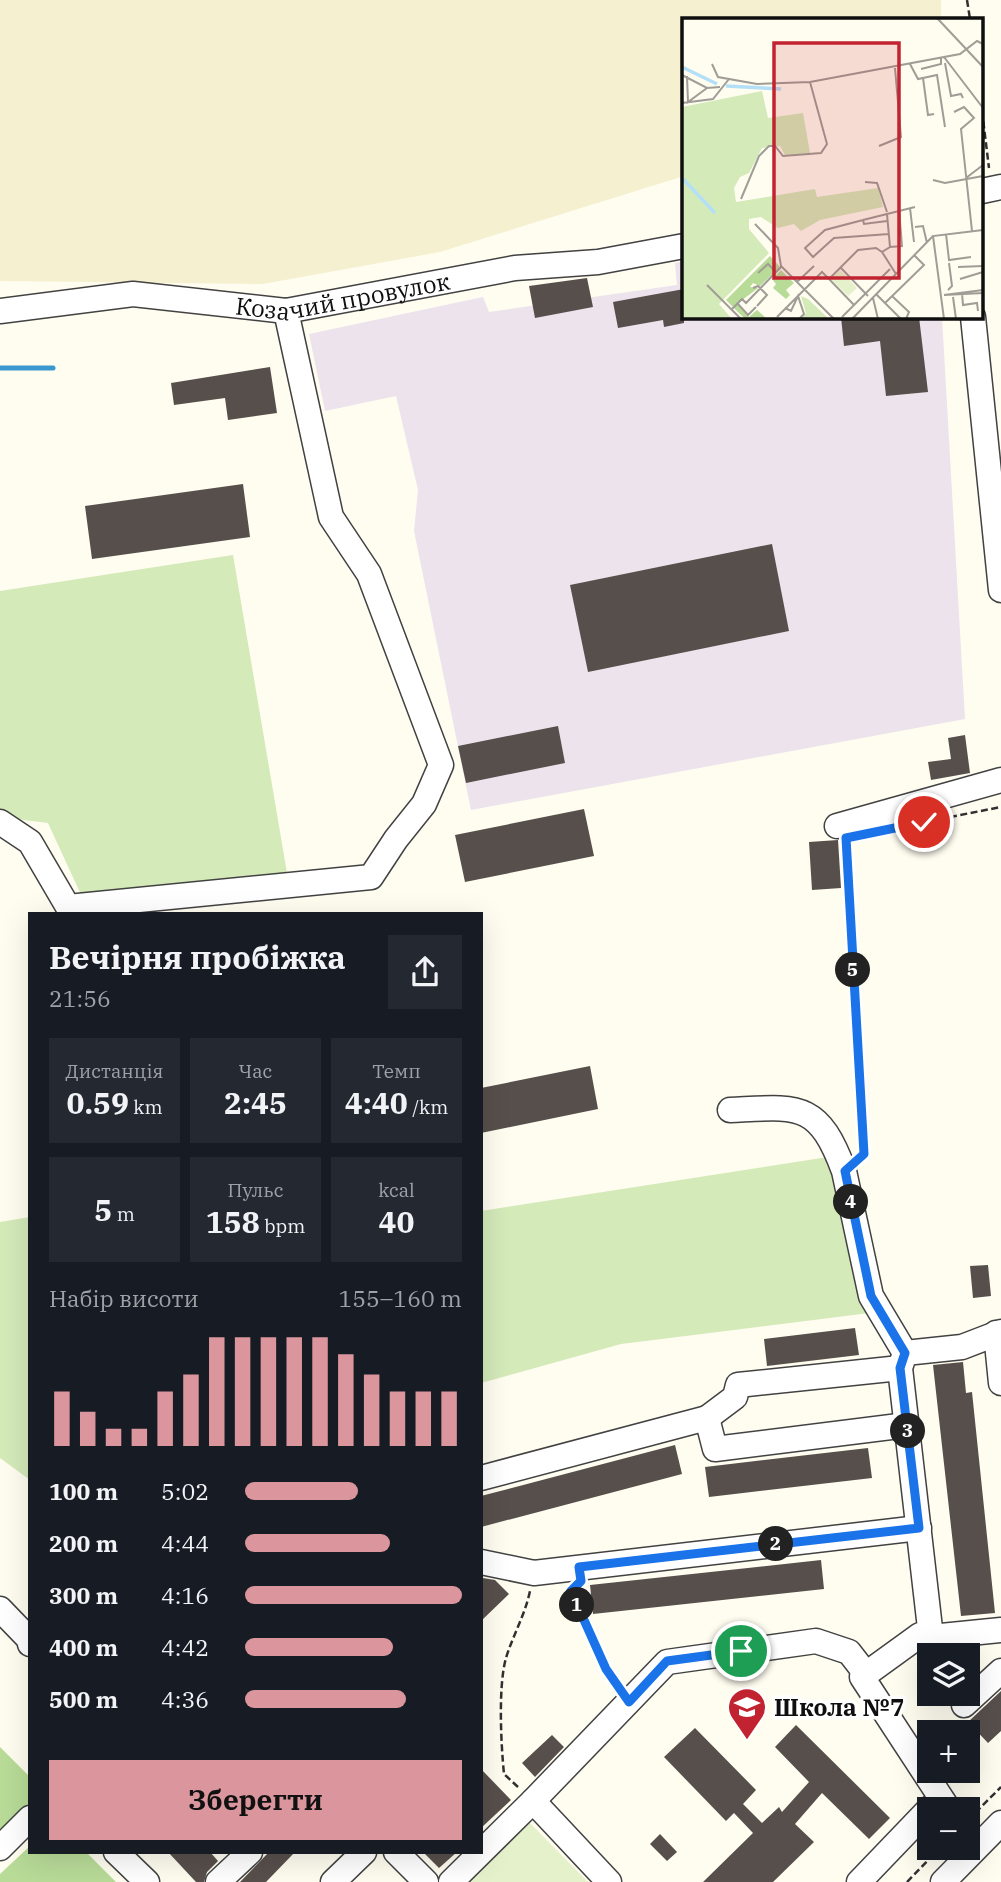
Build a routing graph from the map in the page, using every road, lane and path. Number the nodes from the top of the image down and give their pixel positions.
1 (967, 0) edge
2 (970, 18) edge
3 (984, 127) edge
4 (992, 189) edge
5 (682, 246) edge
6 (0, 311) edge
7 (286, 311) junction
8 (973, 318) edge
9 (1001, 590) edge
10 (1001, 780) edge
11 (1001, 807) edge
12 (949, 817) dead end
13 (0, 822) edge
14 (842, 832) joint
15 (730, 1111) dead end
16 (845, 1171) junction
17 (998, 1333) edge
18 (903, 1360) junction
19 (1001, 1383) edge
20 (707, 1418) junction
21 (907, 1425) junction
22 (483, 1477) edge
23 (919, 1528) junction
24 (483, 1562) edge
25 (579, 1567) junction
26 (534, 1573) junction
27 (0, 1609) edge
28 (1001, 1630) edge
29 (931, 1637) junction
30 (28, 1638) edge
31 (1001, 1671) edge
32 (866, 1674) junction
33 (980, 1690) edge
34 (629, 1702) junction
35 (1001, 1787) edge
36 (933, 1797) edge
37 (533, 1801) junction
38 (980, 1808) edge
39 (917, 1830) edge
40 (999, 1830) edge
41 (980, 1838) edge
42 (483, 1850) edge
43 (118, 1854) edge
44 (248, 1854) edge
45 (362, 1854) edge
46 (398, 1854) edge
47 (479, 1854) edge
48 (928, 1860) edge
49 (959, 1860) edge
50 (147, 1882) edge
51 (218, 1882) edge
52 (333, 1882) edge
53 (426, 1882) edge
54 (451, 1882) edge
55 (610, 1882) edge
56 (859, 1882) edge
57 (907, 1882) edge
58 (943, 1882) edge

1 - 2 path
3 - 4 path
5 - 7 street, Козачий провулок
6 - 7 street, Козачий провулок
7 - 13 street
8 - 9 street
10 - 14 street
11 - 12 path
14 - 16 path
15 - 16 street
16 - 18 street
17 - 18 street
17 - 19 street
18 - 20 street
18 - 21 street
20 - 21 street
20 - 22 street
21 - 23 street
23 - 25 street
23 - 29 street
24 - 26 street
25 - 26 street
25 - 34 path
26 - 37 path
27 - 30 street
28 - 29 street
29 - 32 street
31 - 33 street
32 - 34 street
32 - 36 street
34 - 37 street
35 - 38 path
37 - 42 street
37 - 55 street
39 - 56 street
40 - 41 street
43 - 50 street
44 - 51 street
45 - 52 street
46 - 53 street
47 - 54 street
48 - 57 path
49 - 58 street

